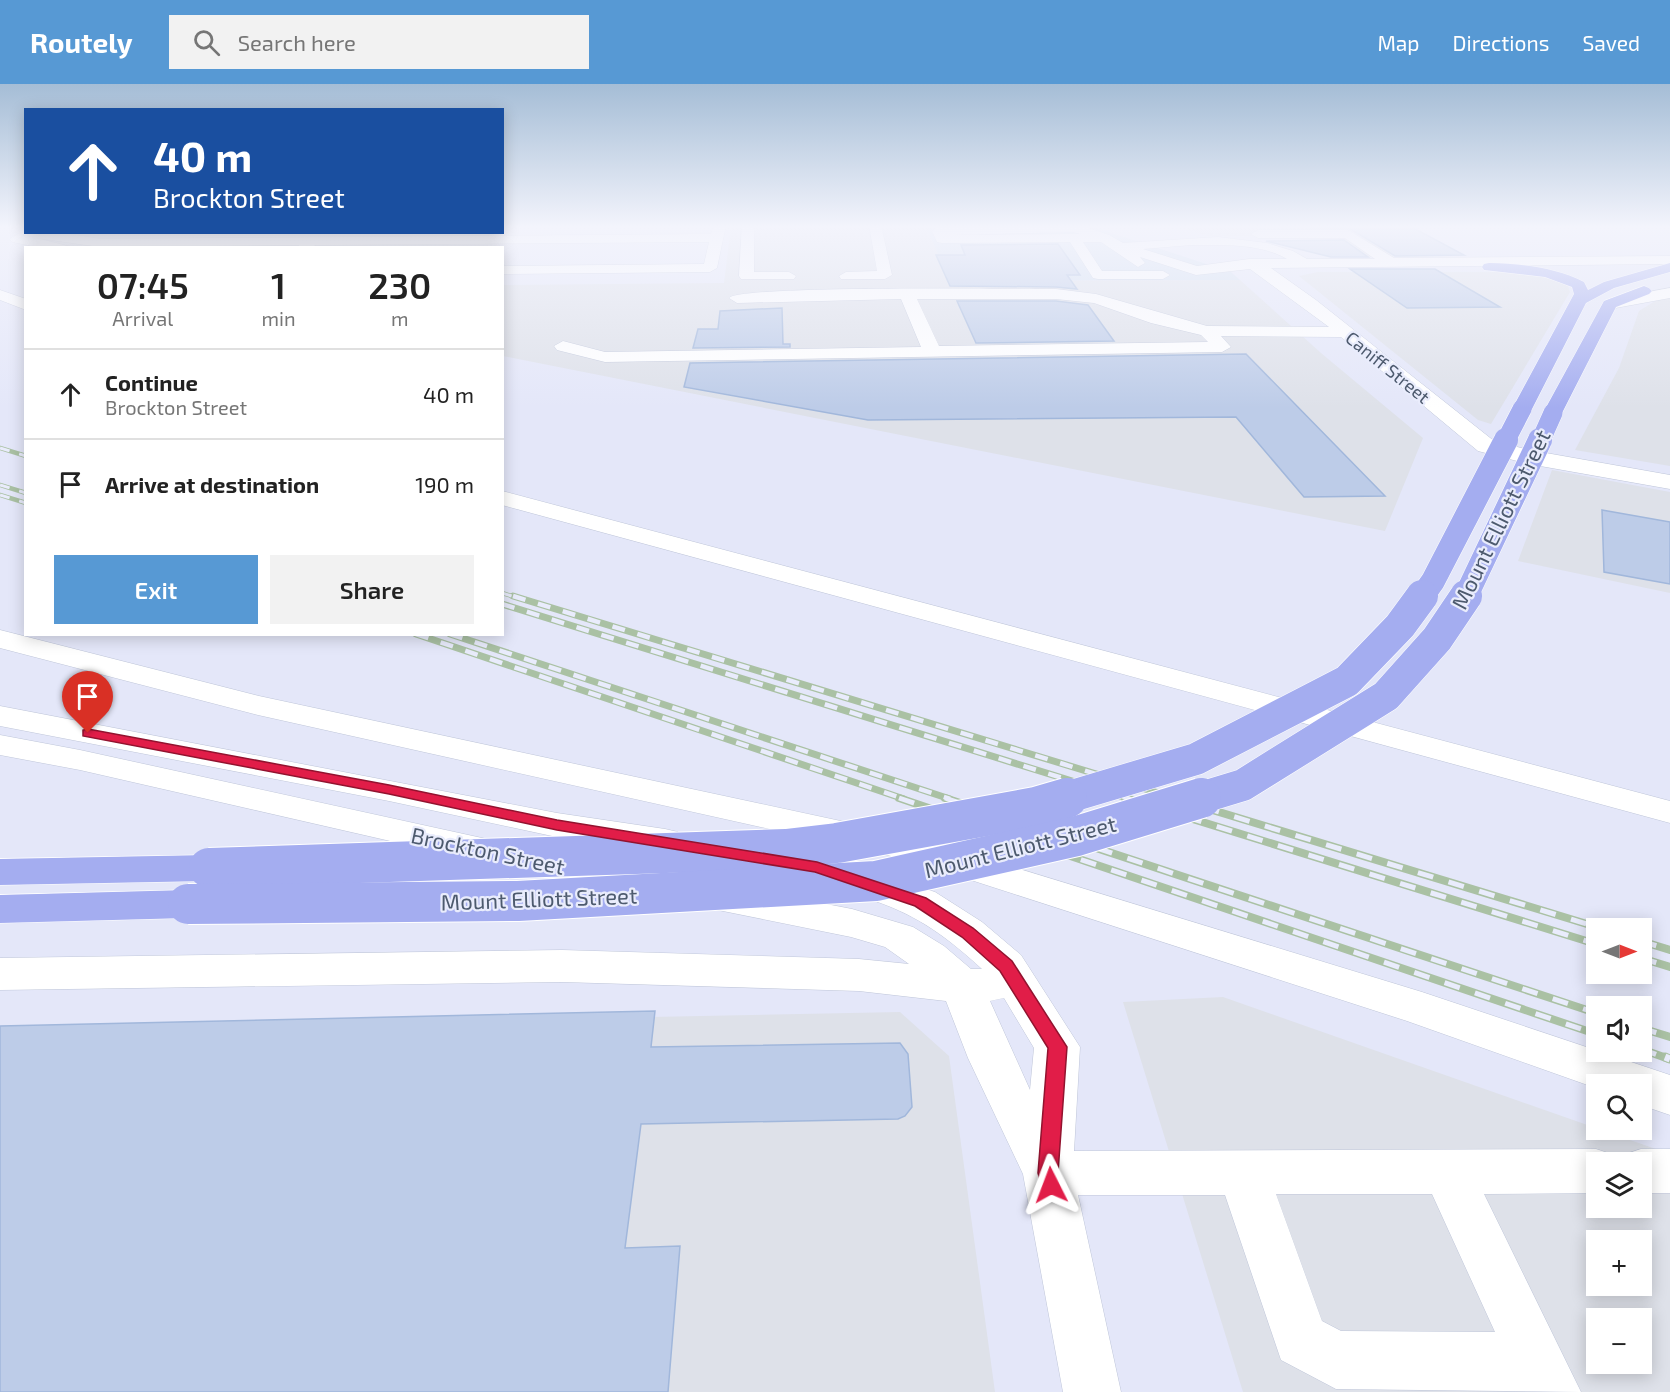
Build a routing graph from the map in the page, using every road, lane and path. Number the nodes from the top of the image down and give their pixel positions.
1 (1284, 286) edge
2 (1578, 286) edge
3 (1607, 286) edge
4 (1670, 287) edge
5 (1670, 293) edge
6 (907, 294) junction
7 (0, 295) edge
8 (737, 298) dead end
9 (1580, 300) junction
10 (24, 303) edge
11 (1610, 304) junction
12 (1207, 331) junction
13 (1345, 332) junction
14 (563, 346) dead end
15 (933, 353) junction
16 (1537, 411) junction
17 (1670, 482) edge
18 (504, 499) edge
19 (0, 639) edge
20 (0, 716) edge
21 (0, 746) edge
22 (1670, 812) edge
23 (0, 872) edge
24 (0, 909) edge
25 (0, 974) edge
26 (1014, 977) junction
27 (962, 986) junction
28 (1608, 1074) edge
29 (1652, 1089) edge
30 (1670, 1095) edge
31 (1242, 1171) junction
32 (1447, 1171) junction
33 (1586, 1171) edge
34 (1652, 1171) edge
35 (1670, 1171) edge
36 (1048, 1173) junction
37 (1544, 1377) edge
38 (1092, 1392) edge

1 - 13 street, Caniff Street
2 - 9 main road
3 - 9 main road
4 - 11 main road
5 - 11 street
6 - 8 street
6 - 12 street
6 - 15 street
7 - 10 street
9 - 16 main road, Mount Elliott Street
11 - 16 main road, Mount Elliott Street
12 - 13 street
12 - 15 street
13 - 17 street, Caniff Street
14 - 15 street
16 - 23 main road, Mount Elliott Street, bridge
16 - 24 main road, Mount Elliott Street, bridge
18 - 22 street
19 - 28 street
20 - 26 street, Brockton Street
21 - 27 street, Brockton Street
25 - 27 street
26 - 27 street
26 - 36 street, Brockton Street
27 - 36 street
29 - 30 street
31 - 32 street
31 - 36 street
31 - 37 street
32 - 33 street
32 - 37 street
34 - 35 street
36 - 38 street

